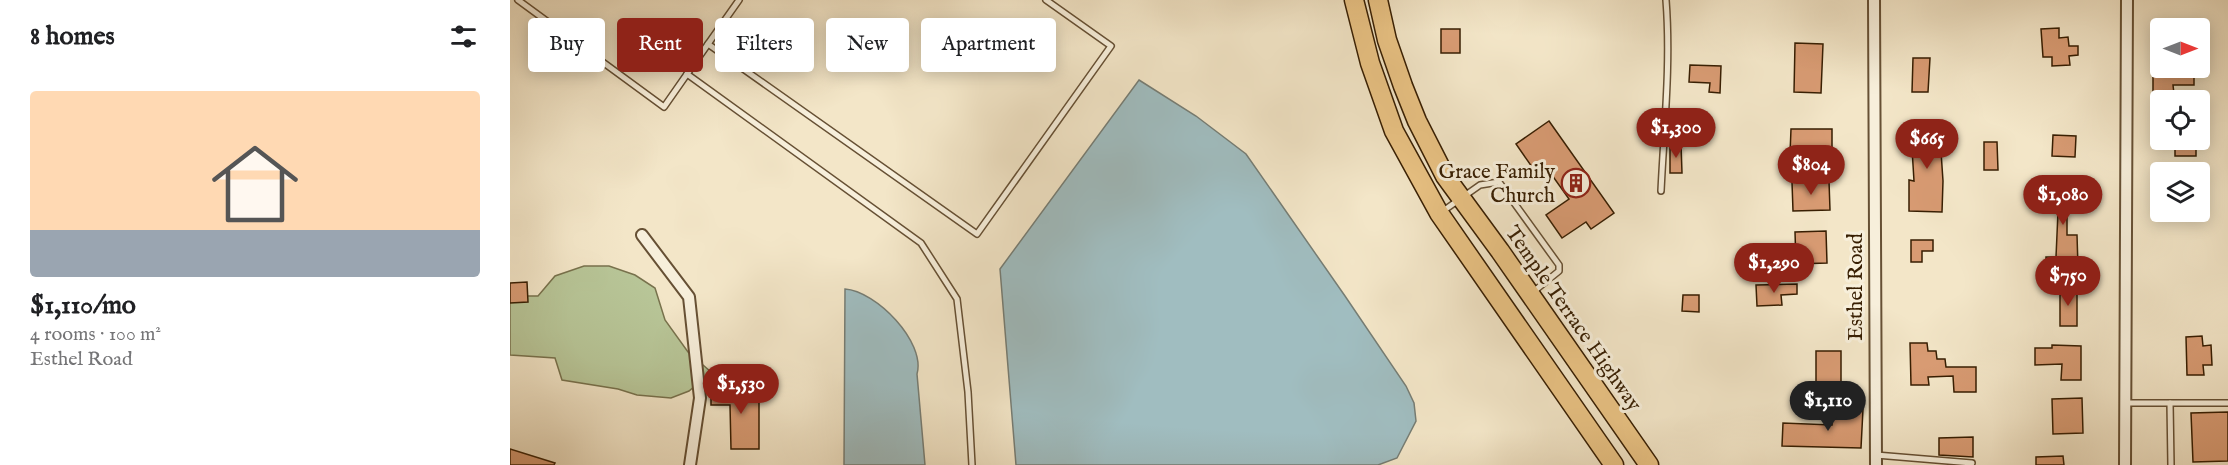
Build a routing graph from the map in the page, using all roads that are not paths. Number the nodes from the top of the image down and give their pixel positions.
1 (518, 0) edge
2 (739, 0) edge
3 (1046, 0) edge
4 (1354, 0) edge
5 (1378, 0) edge
6 (1665, 0) edge
7 (1874, 0) edge
8 (2127, 0) edge
9 (708, 44) junction
10 (687, 74) junction
11 (1661, 191) dead end
12 (1461, 198) junction
13 (1439, 213) junction
14 (642, 235) dead end
15 (1530, 295) junction
16 (2125, 403) junction
17 (2170, 403) junction
18 (2228, 403) edge
19 (1876, 460) edge
20 (1610, 462) edge
21 (690, 465) edge
22 (972, 465) edge
23 (1649, 465) edge
24 (1971, 465) edge
25 (2125, 465) edge
26 (2171, 465) edge

1 - 10 lane
2 - 9 lane
3 - 9 lane
4 - 13 main road
5 - 12 main road, Temple Terrace Highway
6 - 11 lane
7 - 19 street, Esthel Road
8 - 16 street
9 - 10 lane
10 - 22 lane
12 - 13 lane
12 - 15 main road, Temple Terrace Highway
12 - 15 lane
13 - 20 main road
14 - 21 street
15 - 23 main road, Temple Terrace Highway
16 - 17 lane
16 - 25 street
17 - 18 lane
17 - 26 lane
19 - 24 lane

